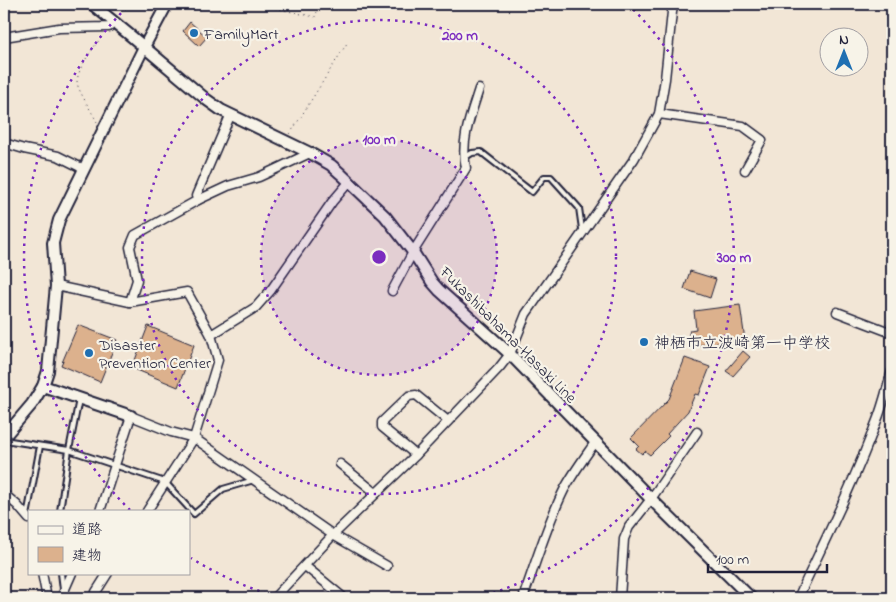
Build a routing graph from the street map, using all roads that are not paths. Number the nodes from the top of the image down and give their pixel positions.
1 (92, 4) edge
2 (674, 4) edge
3 (166, 6) edge
4 (112, 25) junction
5 (4, 37) edge
6 (144, 48) junction
7 (479, 88) dead end
8 (659, 114) junction
9 (230, 116) junction
10 (4, 143) edge
11 (310, 153) junction
12 (464, 158) junction
13 (84, 169) junction
14 (744, 170) dead end
15 (350, 181) junction
16 (198, 200) junction
17 (584, 231) junction
18 (413, 252) junction
19 (56, 286) junction
20 (392, 291) dead end
21 (130, 302) junction
22 (837, 312) dead end
23 (892, 333) edge
24 (211, 335) junction
25 (510, 354) junction
26 (892, 371) edge
27 (43, 386) junction
28 (79, 397) junction
29 (131, 416) junction
30 (448, 421) junction
31 (697, 432) dead end
32 (4, 438) edge
33 (194, 438) junction
34 (596, 441) junction
35 (40, 446) junction
36 (69, 450) junction
37 (416, 455) junction
38 (340, 464) dead end
39 (115, 466) junction
40 (254, 480) junction
41 (165, 482) junction
42 (376, 493) junction
43 (4, 494) edge
44 (651, 499) junction
45 (29, 510) edge
46 (60, 510) edge
47 (100, 510) edge
48 (148, 510) edge
49 (28, 518) edge
50 (333, 535) junction
51 (304, 566) junction
52 (387, 566) dead end
53 (42, 574) edge
54 (62, 574) edge
55 (72, 574) edge
56 (107, 574) edge
57 (62, 595) edge
58 (278, 597) edge
59 (47, 598) edge
60 (94, 598) edge
61 (344, 598) edge
62 (523, 598) edge
63 (620, 598) edge
64 (751, 598) edge
65 (798, 598) edge

1 - 4 main road, Fukashibahama-Hasaki Line
2 - 8 street
3 - 6 main road
4 - 5 street
4 - 6 main road, Fukashibahama-Hasaki Line
6 - 9 main road, Fukashibahama-Hasaki Line
6 - 13 main road
7 - 12 street
8 - 14 street
8 - 17 street
9 - 11 main road, Fukashibahama-Hasaki Line
9 - 16 street
10 - 13 street
11 - 15 main road, Fukashibahama-Hasaki Line
11 - 16 street
12 - 17 lane
12 - 18 street
13 - 19 main road
15 - 18 main road, Fukashibahama-Hasaki Line
15 - 24 street
16 - 21 street
17 - 25 street
18 - 20 street
18 - 25 main road, Fukashibahama-Hasaki Line
19 - 21 street
19 - 27 main road
21 - 24 street
22 - 23 street
24 - 33 street
25 - 30 street
25 - 34 main road, Fukashibahama-Hasaki Line
26 - 65 street
27 - 28 main road
27 - 32 main road
28 - 29 main road
28 - 36 lane
29 - 33 street
29 - 39 street
30 - 37 street
30 - 37 street
31 - 44 street
32 - 35 lane
33 - 40 street
33 - 41 street
34 - 44 main road, Fukashibahama-Hasaki Line
34 - 62 street
35 - 36 lane
35 - 45 lane
36 - 39 lane
36 - 46 lane
37 - 42 street
38 - 42 street
39 - 41 lane
39 - 47 street
40 - 41 lane
40 - 50 street
41 - 48 street
42 - 50 street
43 - 49 street
44 - 63 street
44 - 64 main road, Fukashibahama-Hasaki Line
50 - 51 street
50 - 52 street
51 - 58 street
51 - 61 street
53 - 59 street
54 - 57 lane
55 - 57 street
56 - 60 street

